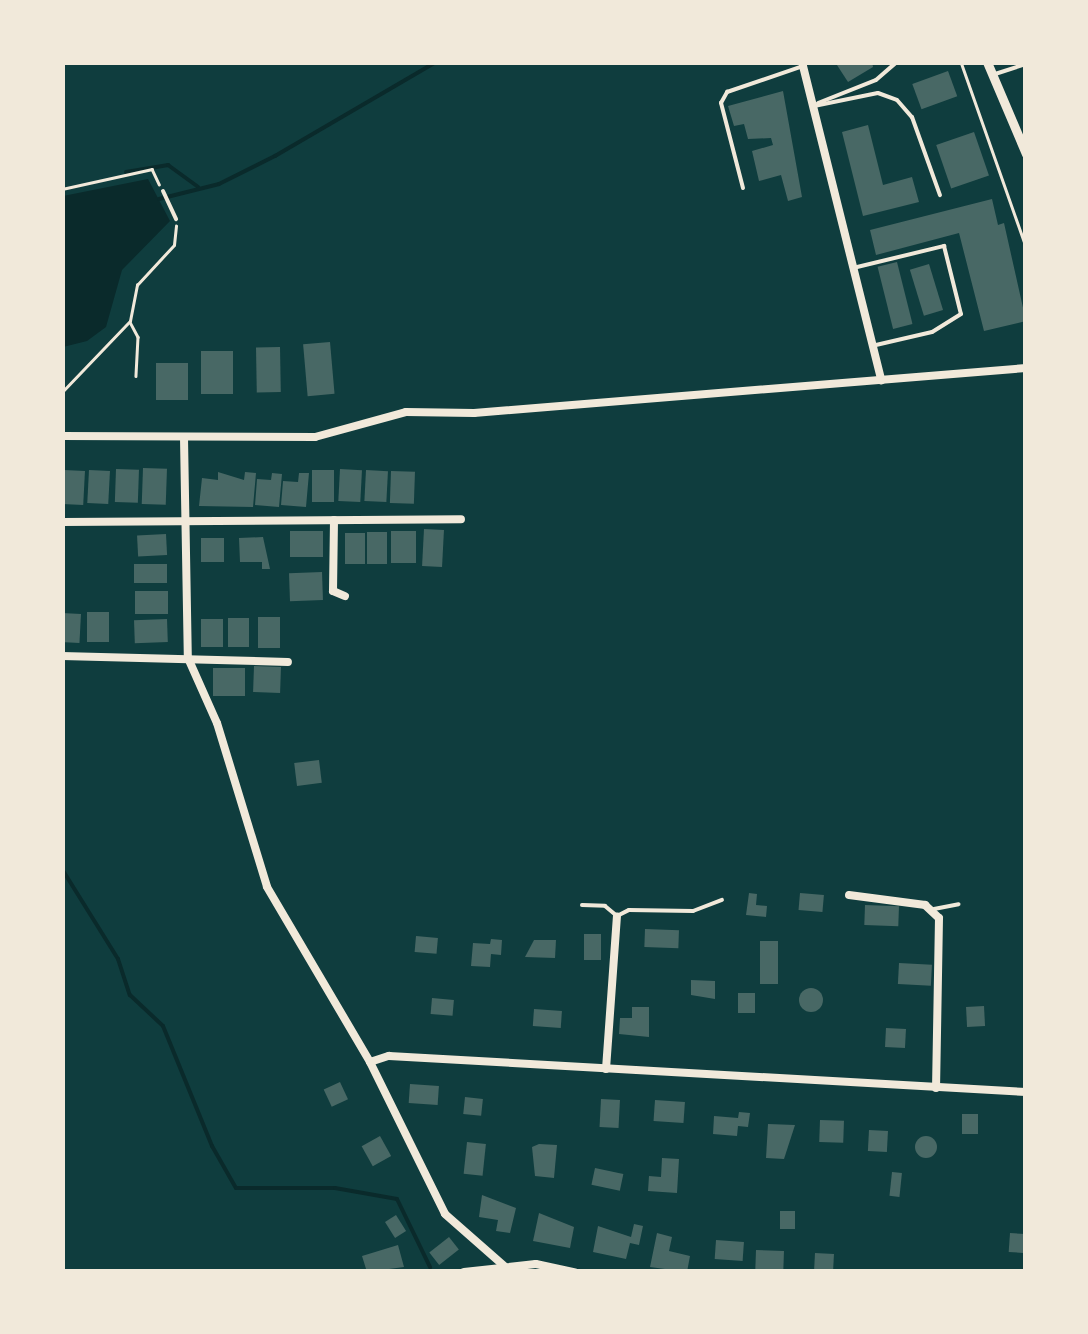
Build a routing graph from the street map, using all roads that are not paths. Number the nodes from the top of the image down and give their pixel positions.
1 (897, 62) edge
2 (987, 62) edge
3 (1026, 64) edge
4 (803, 66) joint
5 (992, 76) junction
6 (812, 106) junction
7 (1026, 154) edge
8 (743, 188) dead end
9 (162, 191) road end
10 (940, 195) dead end
11 (176, 219) road end
12 (853, 268) junction
13 (872, 346) junction
14 (1026, 368) edge
15 (881, 380) junction
16 (62, 436) edge
17 (184, 438) junction
18 (461, 519) dead end
19 (334, 520) junction
20 (182, 521) junction
21 (62, 522) edge
22 (346, 596) dead end
23 (62, 656) edge
24 (188, 658) junction
25 (288, 662) dead end
26 (849, 895) dead end
27 (722, 900) dead end
28 (959, 904) dead end
29 (582, 905) dead end
30 (933, 910) junction
31 (616, 916) junction
32 (370, 1062) junction
33 (606, 1069) junction
34 (936, 1088) junction
35 (1026, 1092) edge
36 (508, 1268) edge
37 (464, 1272) edge
38 (575, 1272) edge

1 - 6 lane
2 - 5 street
3 - 5 lane
4 - 6 street
4 - 8 lane
5 - 7 street
6 - 10 lane
6 - 12 street
9 - 11 lane
12 - 13 street
12 - 13 lane
13 - 15 street
14 - 15 street
15 - 17 street
16 - 17 street
17 - 20 street
18 - 19 street
19 - 20 street
19 - 22 street
20 - 21 street
20 - 24 street
23 - 24 street
24 - 25 street
24 - 32 street
26 - 30 street
27 - 31 lane
28 - 30 lane
29 - 31 lane
30 - 34 street
31 - 33 street
32 - 33 street
32 - 36 street
33 - 34 street
34 - 35 street
36 - 37 street
36 - 38 street

